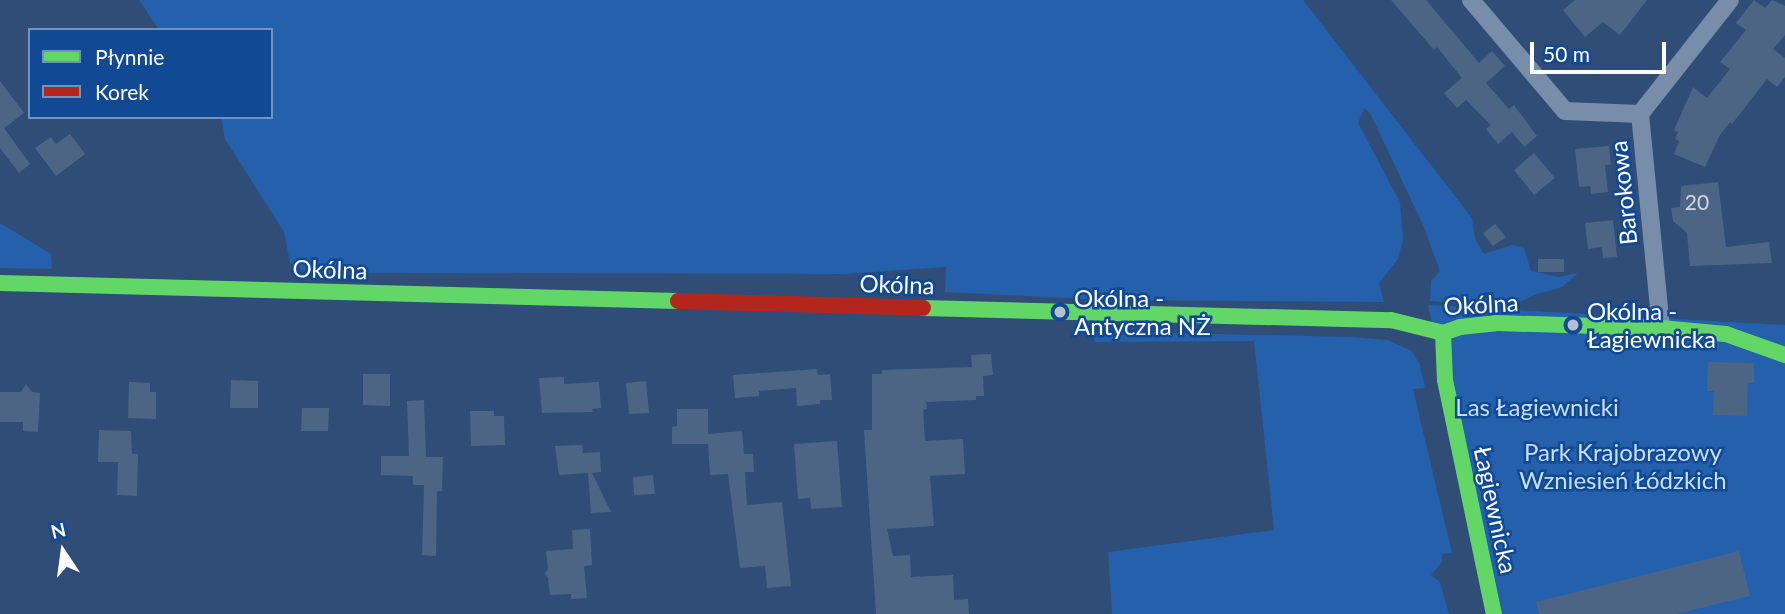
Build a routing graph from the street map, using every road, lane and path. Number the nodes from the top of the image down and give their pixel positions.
1 (1471, 0) edge
2 (1730, 0) edge
3 (1640, 114) junction
4 (0, 284) edge
5 (1661, 328) junction
6 (1443, 333) junction
7 (1785, 355) edge
8 (1494, 614) edge

1 - 3 street
2 - 3 street, Barokowa
3 - 5 street, Barokowa
4 - 6 street, Okólna
5 - 6 street, Okólna
5 - 7 street, Okólna
6 - 8 street, Łagiewnicka

